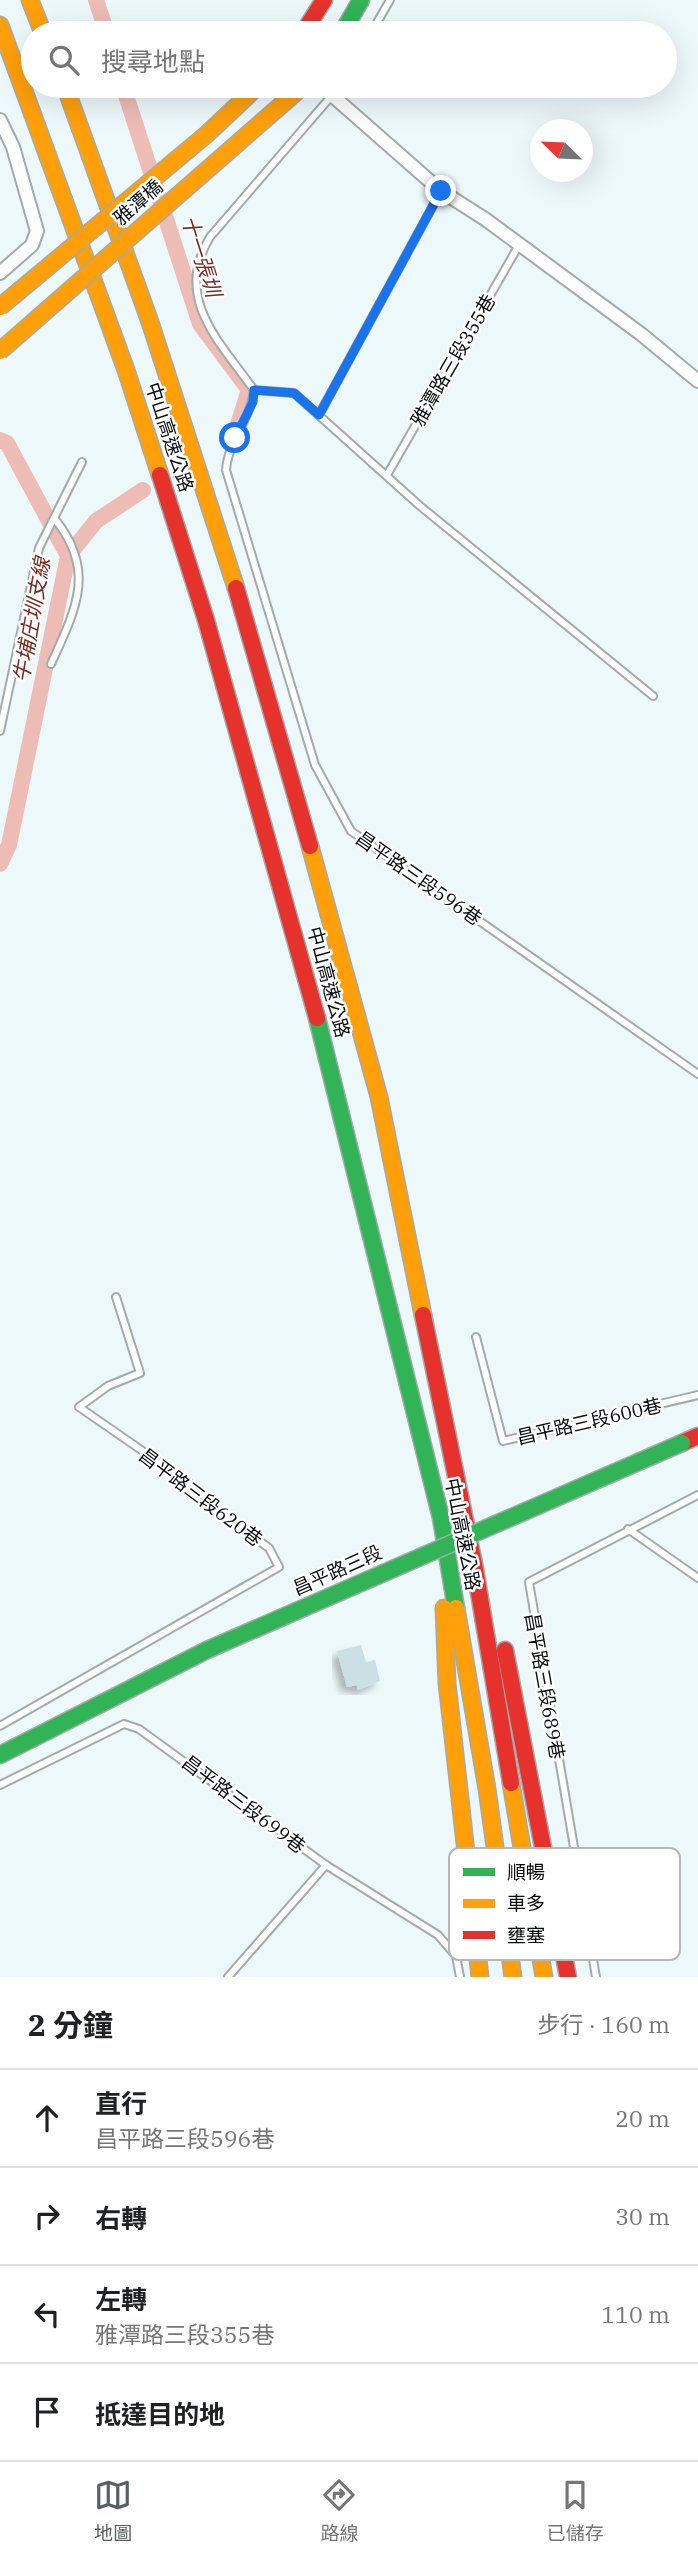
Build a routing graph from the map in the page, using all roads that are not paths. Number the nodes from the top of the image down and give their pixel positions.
1 (30, 0) edge
2 (324, 0) edge
3 (361, 0) edge
4 (390, 0) edge
5 (38, 21) edge
6 (311, 21) edge
7 (349, 21) edge
8 (378, 21) edge
9 (0, 25) edge
10 (21, 82) edge
11 (27, 98) edge
12 (69, 98) edge
13 (245, 98) edge
14 (289, 98) edge
15 (331, 98) edge
16 (344, 98) edge
17 (0, 120) edge
18 (441, 191) junction
19 (519, 245) junction
20 (0, 273) edge
21 (0, 307) edge
22 (0, 351) edge
23 (698, 381) edge
24 (254, 390) junction
25 (319, 415) junction
26 (82, 462) dead end
27 (387, 475) junction
28 (54, 519) junction
29 (51, 664) dead end
30 (653, 696) dead end
31 (0, 731) edge
32 (698, 1074) edge
33 (116, 1297) dead end
34 (476, 1337) dead end
35 (698, 1395) edge
36 (698, 1437) edge
37 (698, 1495) edge
38 (465, 1517) junction
39 (441, 1518) junction
40 (628, 1530) junction
41 (698, 1578) edge
42 (0, 1726) edge
43 (0, 1755) edge
44 (0, 1786) edge
45 (466, 1848) edge
46 (495, 1848) edge
47 (523, 1848) edge
48 (543, 1848) edge
49 (574, 1848) edge
50 (326, 1865) junction
51 (449, 1948) edge
52 (228, 1977) edge

1 - 5 main road
2 - 6 main road
3 - 7 main road
4 - 8 lane
9 - 10 main road, 中山高速公路
11 - 39 main road, 中山高速公路
12 - 38 main road, 中山高速公路
13 - 21 main road, 雅潭橋, bridge
14 - 22 main road, 雅潭橋, bridge
15 - 24 lane
16 - 18 street
17 - 20 street
18 - 19 street
18 - 25 lane
19 - 23 street
19 - 27 lane, 雅潭路三段355巷
24 - 25 lane
24 - 32 lane, 昌平路三段596巷
25 - 27 lane
26 - 28 lane
27 - 30 lane
28 - 29 lane
28 - 31 lane
33 - 42 lane, 昌平路三段620巷
34 - 35 lane, 昌平路三段600巷
36 - 43 main road, 昌平路三段, bridge
37 - 40 lane, 昌平路三段689巷
38 - 47 main road, 中山高速公路
38 - 48 main road
39 - 45 main road
39 - 46 main road, 中山高速公路
40 - 41 lane
40 - 49 lane, 昌平路三段689巷
44 - 50 lane, 昌平路三段699巷
50 - 51 lane, 昌平路三段699巷
50 - 52 lane

